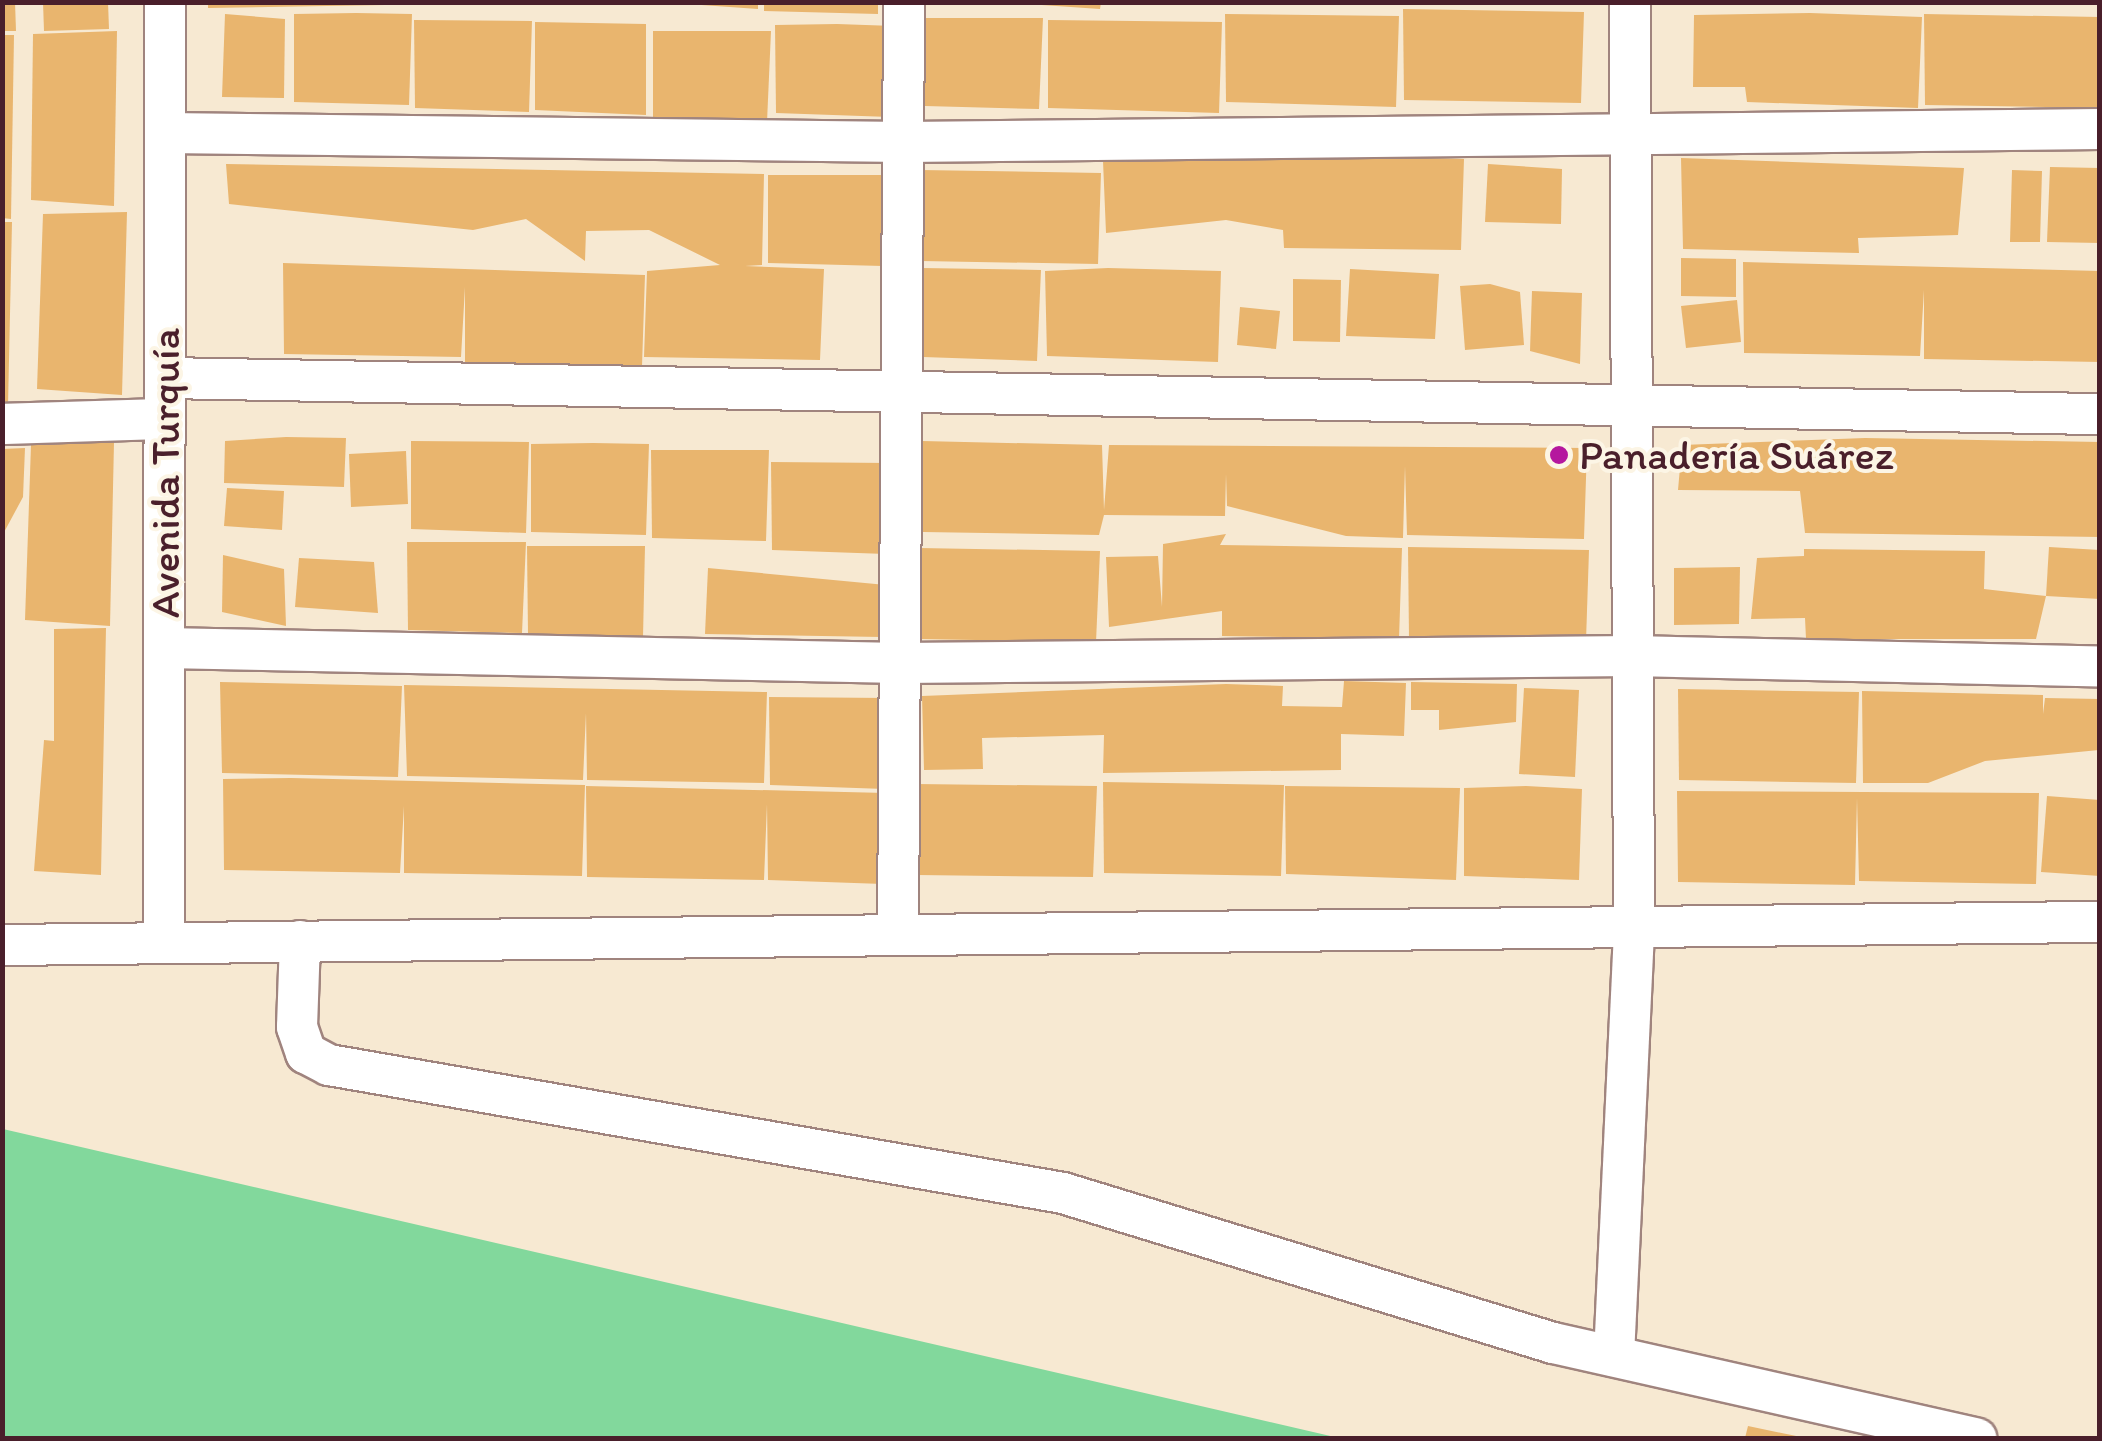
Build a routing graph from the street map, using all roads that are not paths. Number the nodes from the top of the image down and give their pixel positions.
1 (165, 2) edge
2 (904, 2) edge
3 (1630, 2) edge
4 (2100, 129) edge
5 (166, 134) junction
6 (1630, 134) junction
7 (905, 142) junction
8 (166, 378) junction
9 (903, 392) junction
10 (1632, 405) junction
11 (2100, 414) edge
12 (166, 419) junction
13 (2, 424) edge
14 (165, 648) junction
15 (1632, 656) junction
16 (901, 662) junction
17 (2100, 667) edge
18 (2100, 922) edge
19 (1634, 927) junction
20 (898, 935) junction
21 (300, 941) junction
22 (164, 943) junction
23 (2, 944) edge
24 (1614, 1356) junction
25 (1976, 1438) edge

1 - 5 street, Avenida Turquía
2 - 7 street
3 - 6 street
4 - 6 street
5 - 7 street
5 - 8 street, Avenida Turquía
6 - 7 street
6 - 10 street
7 - 9 street
8 - 9 street
8 - 12 street, Avenida Turquía
9 - 10 street
9 - 16 street
10 - 11 street
10 - 15 street
12 - 13 street
12 - 14 street, Avenida Turquía
14 - 16 street
14 - 22 street, Avenida Turquía
15 - 16 street
15 - 17 street
15 - 19 street
16 - 20 street
18 - 19 street
19 - 20 street
19 - 24 street
20 - 21 street
21 - 22 street
21 - 24 street
22 - 23 street
24 - 25 street

